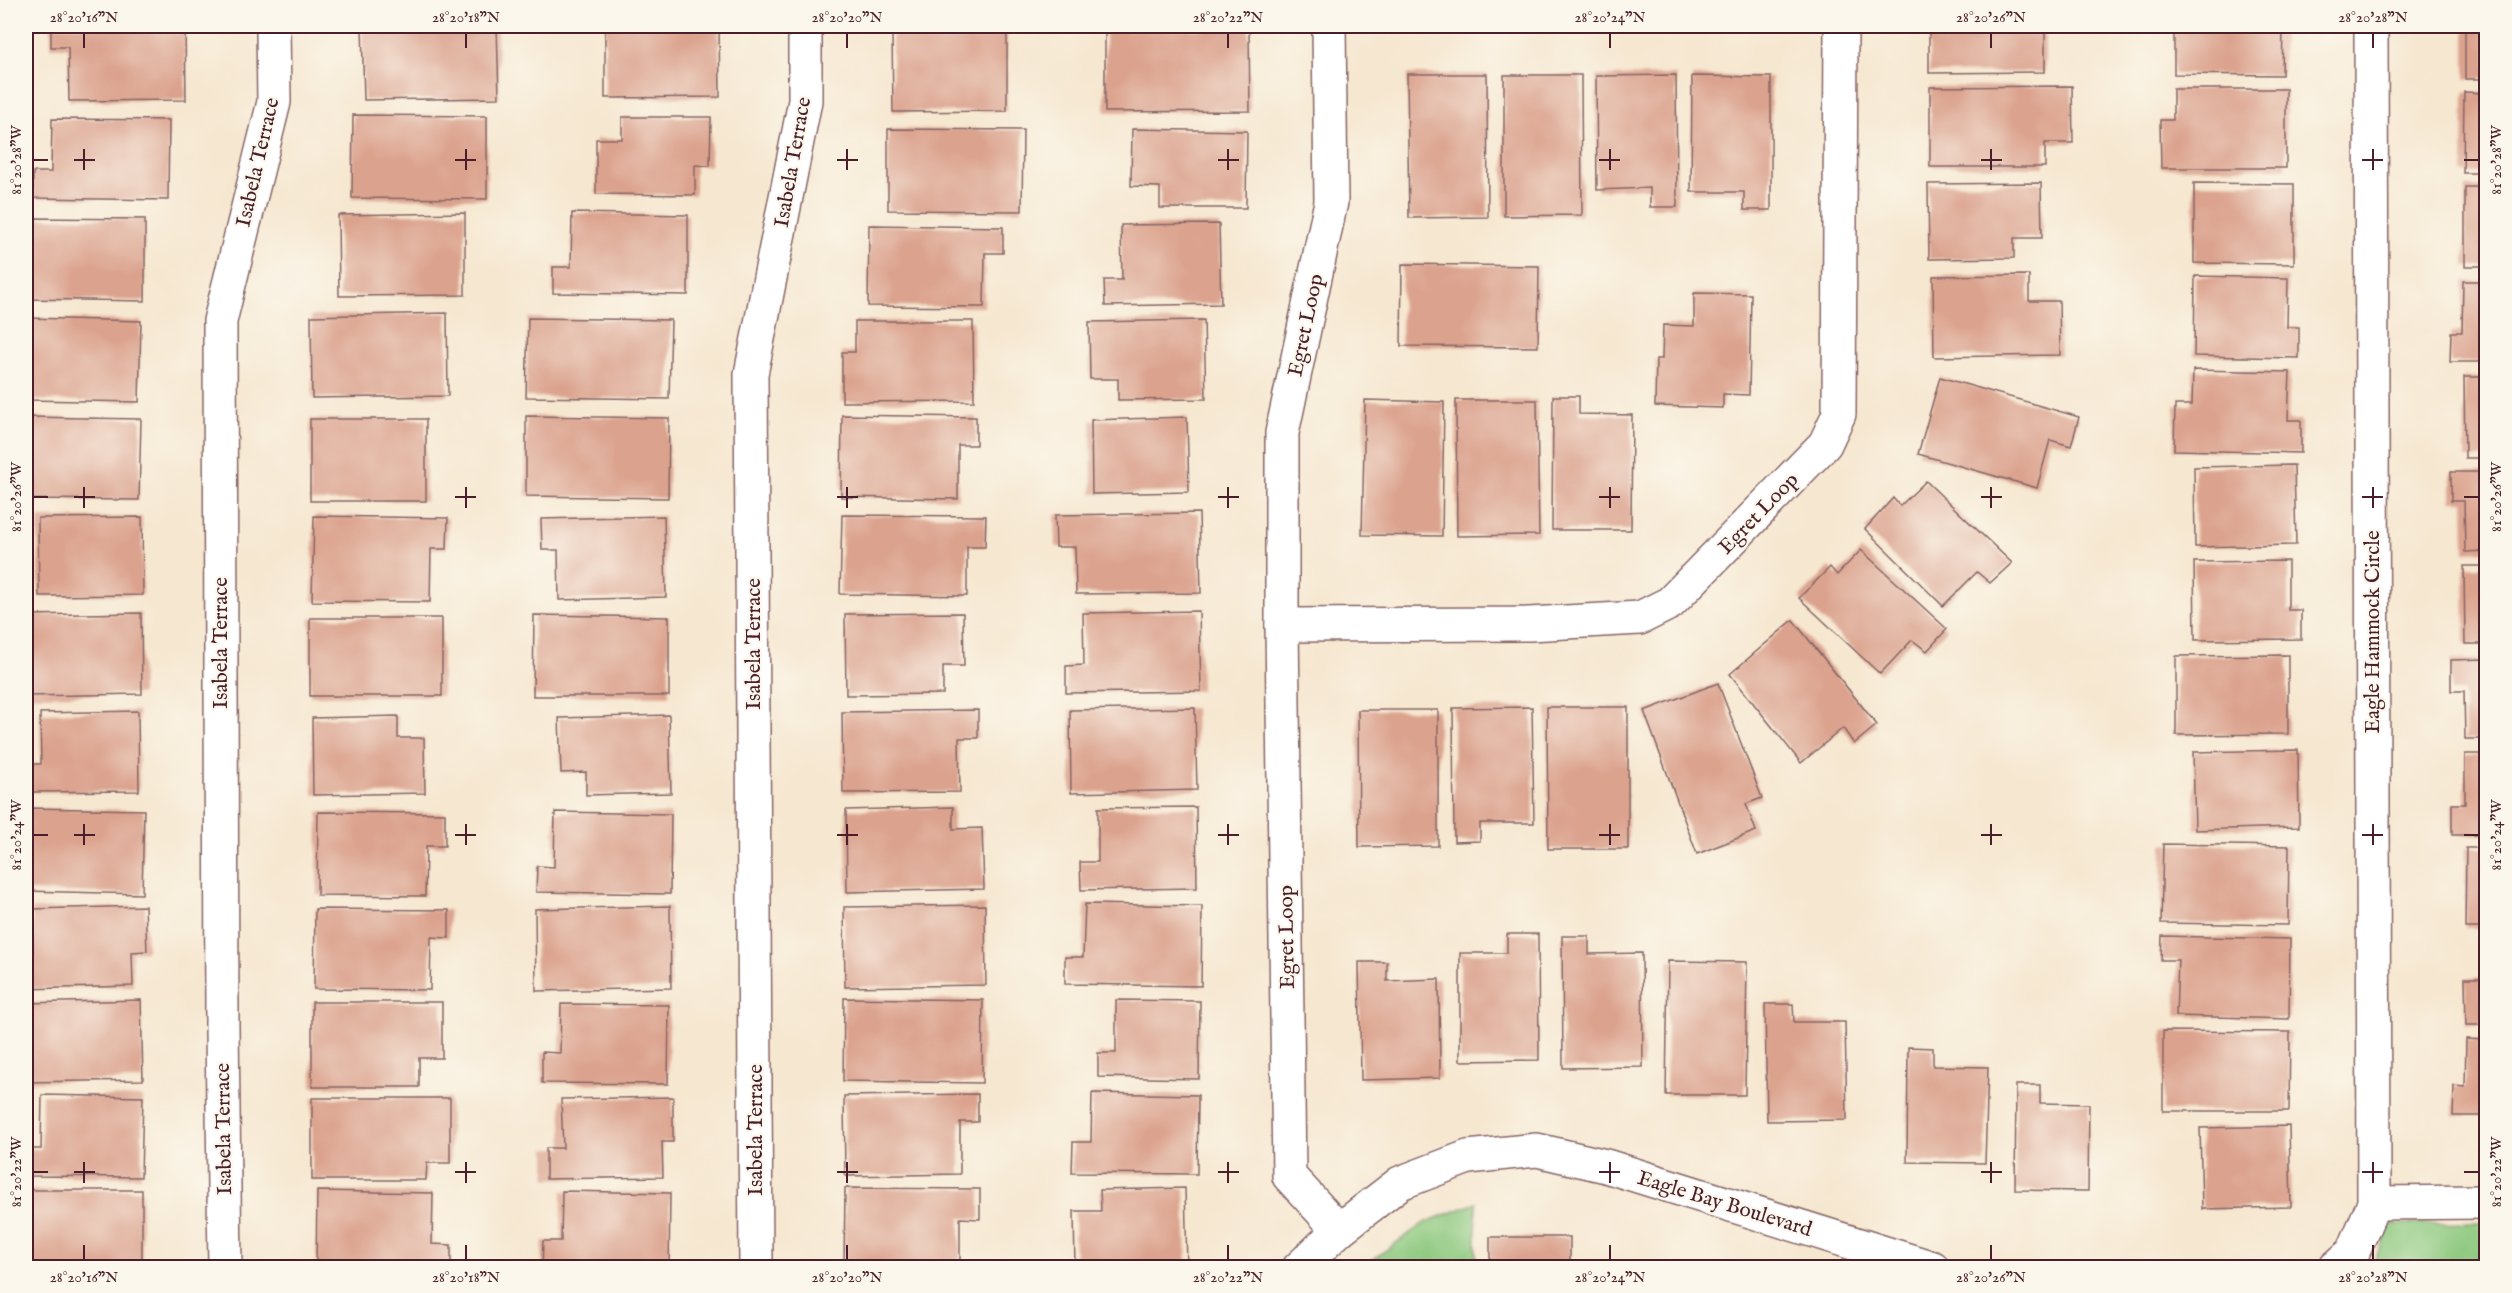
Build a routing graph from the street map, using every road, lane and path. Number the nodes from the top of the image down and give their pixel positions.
1 (273, 26) edge
2 (805, 26) edge
3 (1329, 26) edge
4 (1840, 26) edge
5 (2371, 26) edge
6 (1282, 625) junction
7 (2487, 1202) edge
8 (2374, 1203) junction
9 (1339, 1230) junction
10 (225, 1268) edge
11 (756, 1268) edge
12 (1299, 1268) edge
13 (1933, 1268) edge
14 (2334, 1268) edge

1 - 10 street, Isabela Terrace
2 - 11 street, Isabela Terrace
3 - 6 street, Egret Loop
4 - 6 street, Egret Loop
5 - 8 street, Eagle Hammock Circle
6 - 9 street, Egret Loop
7 - 8 street
8 - 14 street, Eagle Hammock Circle
9 - 12 street, Eagle Bay Boulevard
9 - 13 street, Eagle Bay Boulevard

